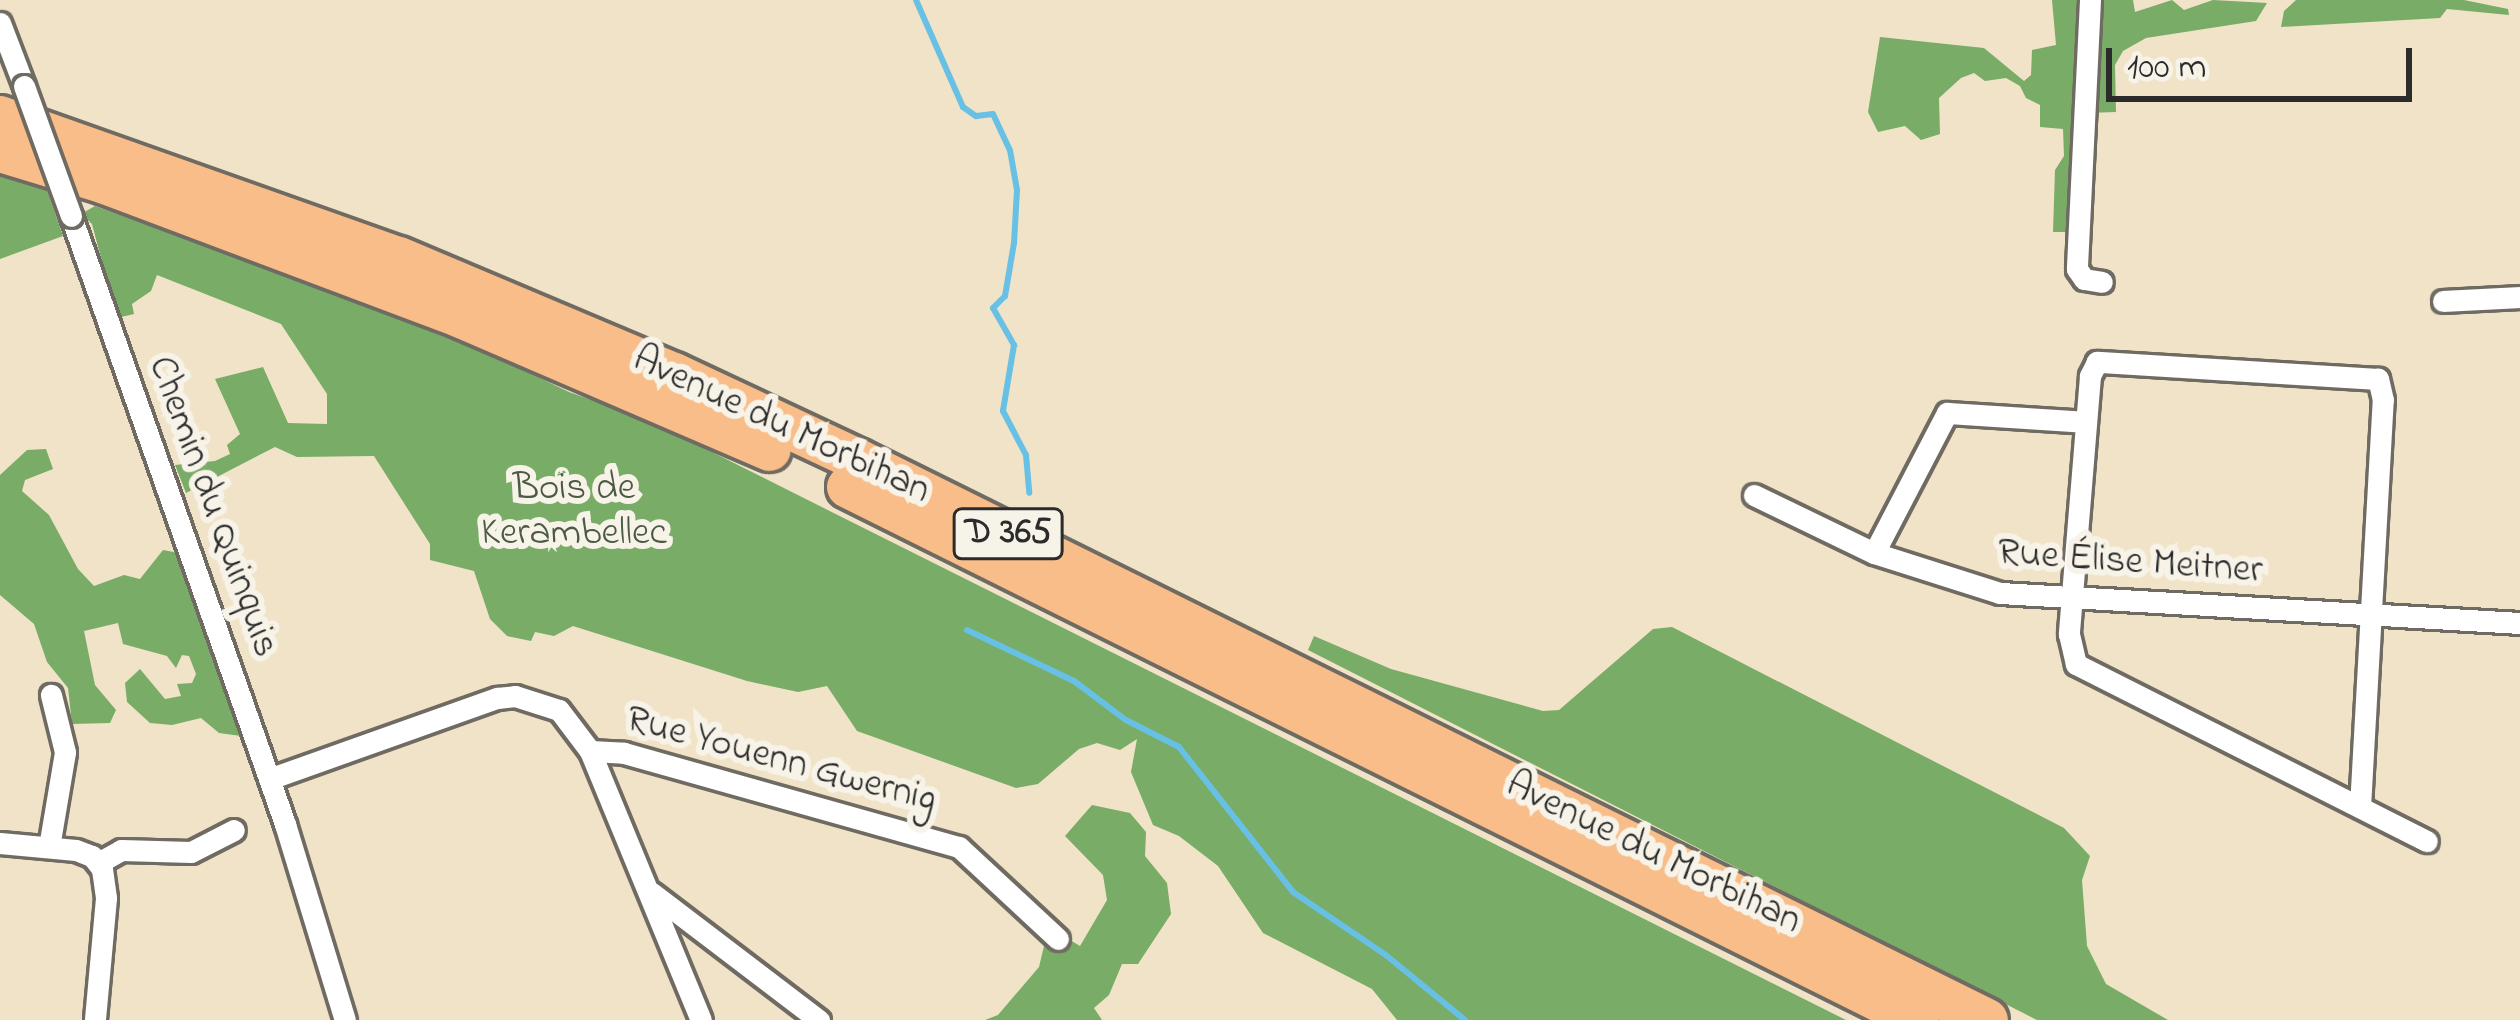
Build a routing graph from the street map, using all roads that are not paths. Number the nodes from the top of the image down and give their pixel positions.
1 (2090, 0) edge
2 (0, 22) edge
3 (12, 102) edge
4 (0, 151) edge
5 (2102, 282) dead end
6 (2520, 297) edge
7 (2443, 301) dead end
8 (2086, 422) junction
9 (1754, 495) dead end
10 (1874, 553) junction
11 (2074, 600) junction
12 (2373, 616) junction
13 (2520, 623) edge
14 (51, 695) dead end
15 (590, 751) junction
16 (269, 778) junction
17 (2360, 807) junction
18 (234, 830) dead end
19 (2427, 841) dead end
20 (0, 843) edge
21 (49, 848) junction
22 (98, 863) junction
23 (651, 892) junction
24 (1058, 939) dead end
25 (95, 1020) edge
26 (345, 1020) edge
27 (701, 1020) edge
28 (819, 1020) edge
29 (1918, 1020) edge
30 (1987, 1020) edge

1 - 5 street
2 - 3 street, Chemin du Quinquis
3 - 16 street, Chemin du Quinquis, bridge
3 - 30 highway, Avenue du Morbihan / D 365
4 - 29 highway, Avenue du Morbihan / D 365
6 - 7 street
8 - 10 street
8 - 11 street
8 - 12 street
9 - 10 street, Rue Élise Meitner
10 - 11 street, Rue Élise Meitner
11 - 12 street, Rue Élise Meitner
11 - 17 street
12 - 13 street, Rue Élise Meitner
12 - 17 street
14 - 21 street
15 - 16 street, Rue Youenn Gwernig
15 - 23 street
15 - 24 street, Rue Youenn Gwernig
16 - 26 street, Chemin du Quinquis
17 - 19 street
18 - 22 street
20 - 21 street
21 - 22 street
22 - 25 street
23 - 27 street
23 - 28 street

